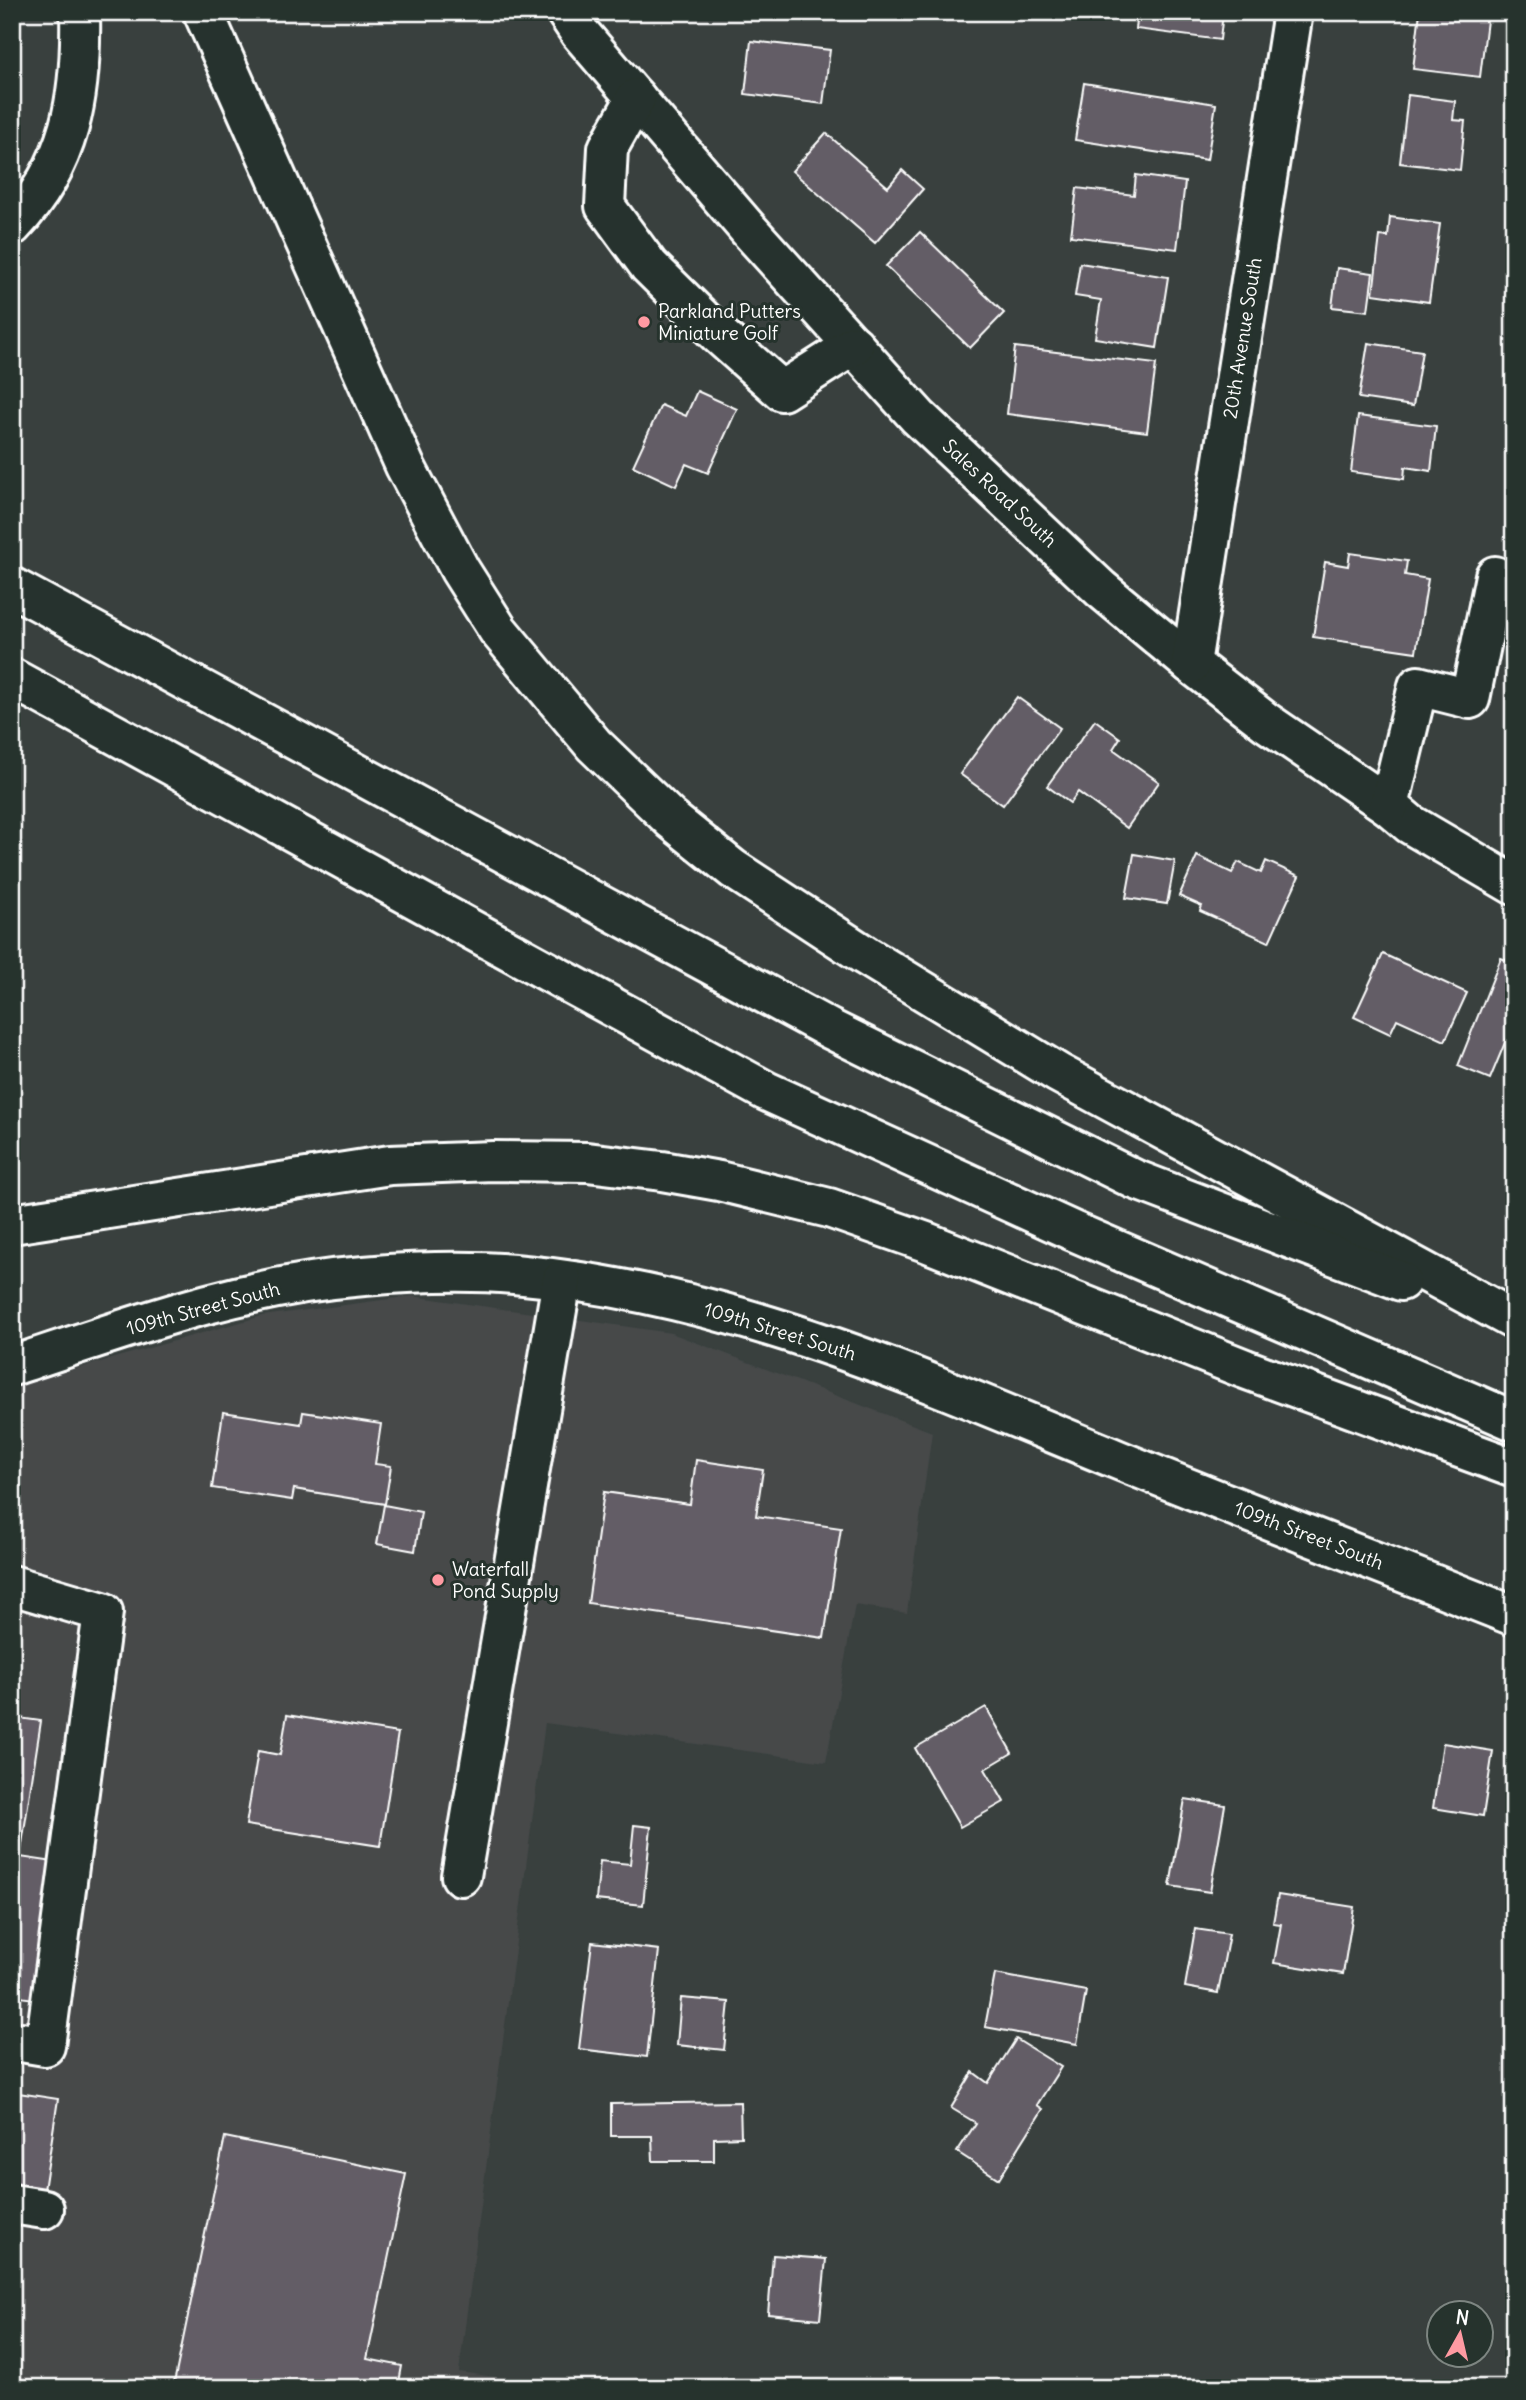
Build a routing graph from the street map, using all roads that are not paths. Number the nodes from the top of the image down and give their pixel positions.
1 (80, 12) edge
2 (203, 12) edge
3 (566, 12) edge
4 (1293, 12) edge
5 (636, 98) junction
6 (12, 226) edge
7 (853, 345) junction
8 (1495, 576) dead end
9 (12, 587) edge
10 (1191, 664) junction
11 (12, 678) edge
12 (1389, 806) junction
13 (1514, 885) edge
14 (12, 1224) edge
15 (562, 1280) junction
16 (1514, 1322) edge
17 (12, 1366) edge
18 (1514, 1421) edge
19 (1514, 1468) edge
20 (12, 1585) edge
21 (1514, 1616) edge
22 (461, 1876) dead end
23 (21, 2042) dead end

1 - 6 main road
2 - 16 main road
3 - 5 main road, Sales Road South
4 - 10 main road, 20th Avenue South
5 - 7 main road, Sales Road South
5 - 7 main road
7 - 10 main road, Sales Road South
8 - 12 main road
9 - 16 main road
10 - 12 main road, Sales Road South
11 - 18 main road
12 - 13 main road, Sales Road South
14 - 19 main road
15 - 17 main road, 109th Street South
15 - 21 main road, 109th Street South
15 - 22 main road
20 - 23 main road

